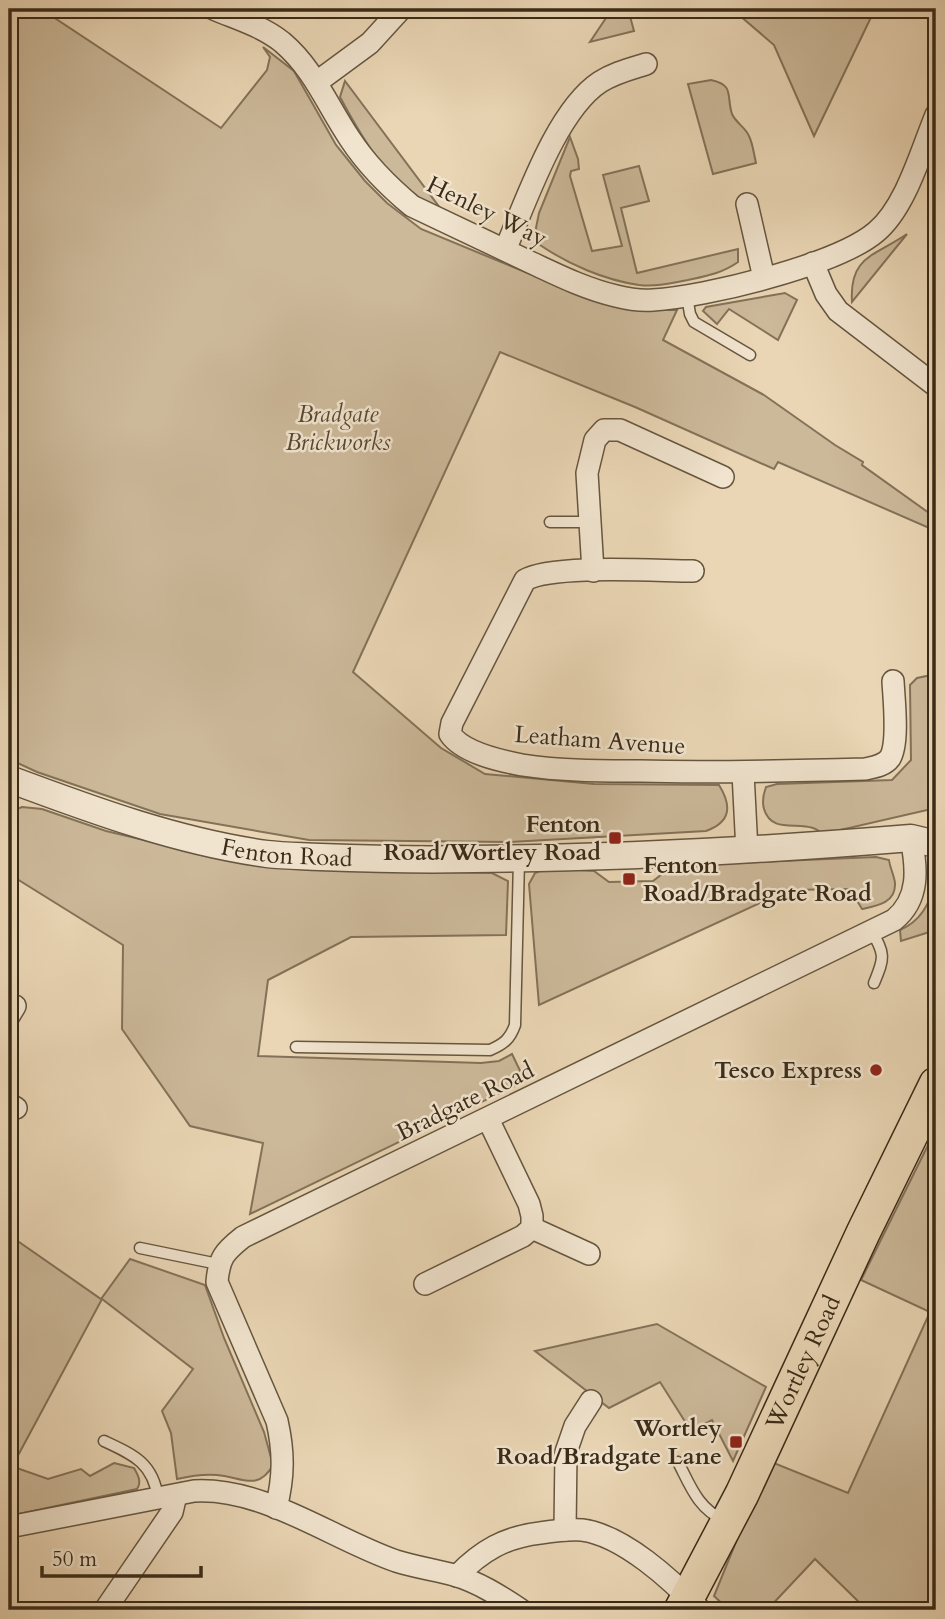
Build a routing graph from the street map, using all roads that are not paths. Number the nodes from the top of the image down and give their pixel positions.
1 (214, 9) edge
2 (401, 9) edge
3 (646, 64) dead end
4 (317, 82) junction
5 (936, 115) edge
6 (747, 204) dead end
7 (505, 250) junction
8 (813, 263) junction
9 (764, 278) junction
10 (687, 296) junction
11 (750, 355) dead end
12 (936, 386) edge
13 (723, 477) dead end
14 (550, 522) dead end
15 (590, 522) junction
16 (593, 571) junction
17 (693, 571) dead end
18 (893, 681) dead end
19 (743, 773) junction
20 (9, 779) edge
21 (936, 826) edge
22 (924, 841) edge
23 (747, 851) junction
24 (519, 859) junction
25 (871, 930) junction
26 (874, 983) dead end
27 (296, 1047) dead end
28 (936, 1084) edge
29 (929, 1105) edge
30 (488, 1119) junction
31 (532, 1228) junction
32 (140, 1248) dead end
33 (589, 1254) dead end
34 (218, 1264) junction
35 (425, 1284) dead end
36 (591, 1401) dead end
37 (104, 1441) dead end
38 (678, 1462) dead end
39 (167, 1497) junction
40 (276, 1508) junction
41 (727, 1522) junction
42 (9, 1527) edge
43 (565, 1530) junction
44 (457, 1576) junction
45 (690, 1606) edge
46 (105, 1610) edge
47 (521, 1610) edge

1 - 4 street, Henley Way
2 - 4 street
3 - 7 street
4 - 7 street, Henley Way
5 - 8 street, Henley Way
6 - 9 street
7 - 10 street, Henley Way
8 - 9 street, Henley Way
8 - 12 street
9 - 10 street, Henley Way
10 - 11 lane
13 - 15 street
14 - 15 lane
15 - 16 street
16 - 17 street, Leatham Avenue
16 - 19 street, Leatham Avenue
18 - 19 street
19 - 23 street
20 - 24 street, Fenton Road
21 - 22 street, Fenton Road
22 - 23 street, Fenton Road
22 - 25 street, Bradgate Road
23 - 24 street, Fenton Road
24 - 27 lane
25 - 26 lane
25 - 30 street, Bradgate Road
28 - 29 main road, Wortley Road
29 - 41 main road, Wortley Road
30 - 31 street
30 - 34 street, Bradgate Road
31 - 33 street
31 - 35 street
32 - 34 lane
34 - 40 street
36 - 43 street
37 - 39 lane
38 - 41 lane
39 - 40 street
39 - 42 street
39 - 46 street
40 - 44 street
41 - 45 main road, Wortley Road
43 - 44 street
43 - 45 street
44 - 47 street

